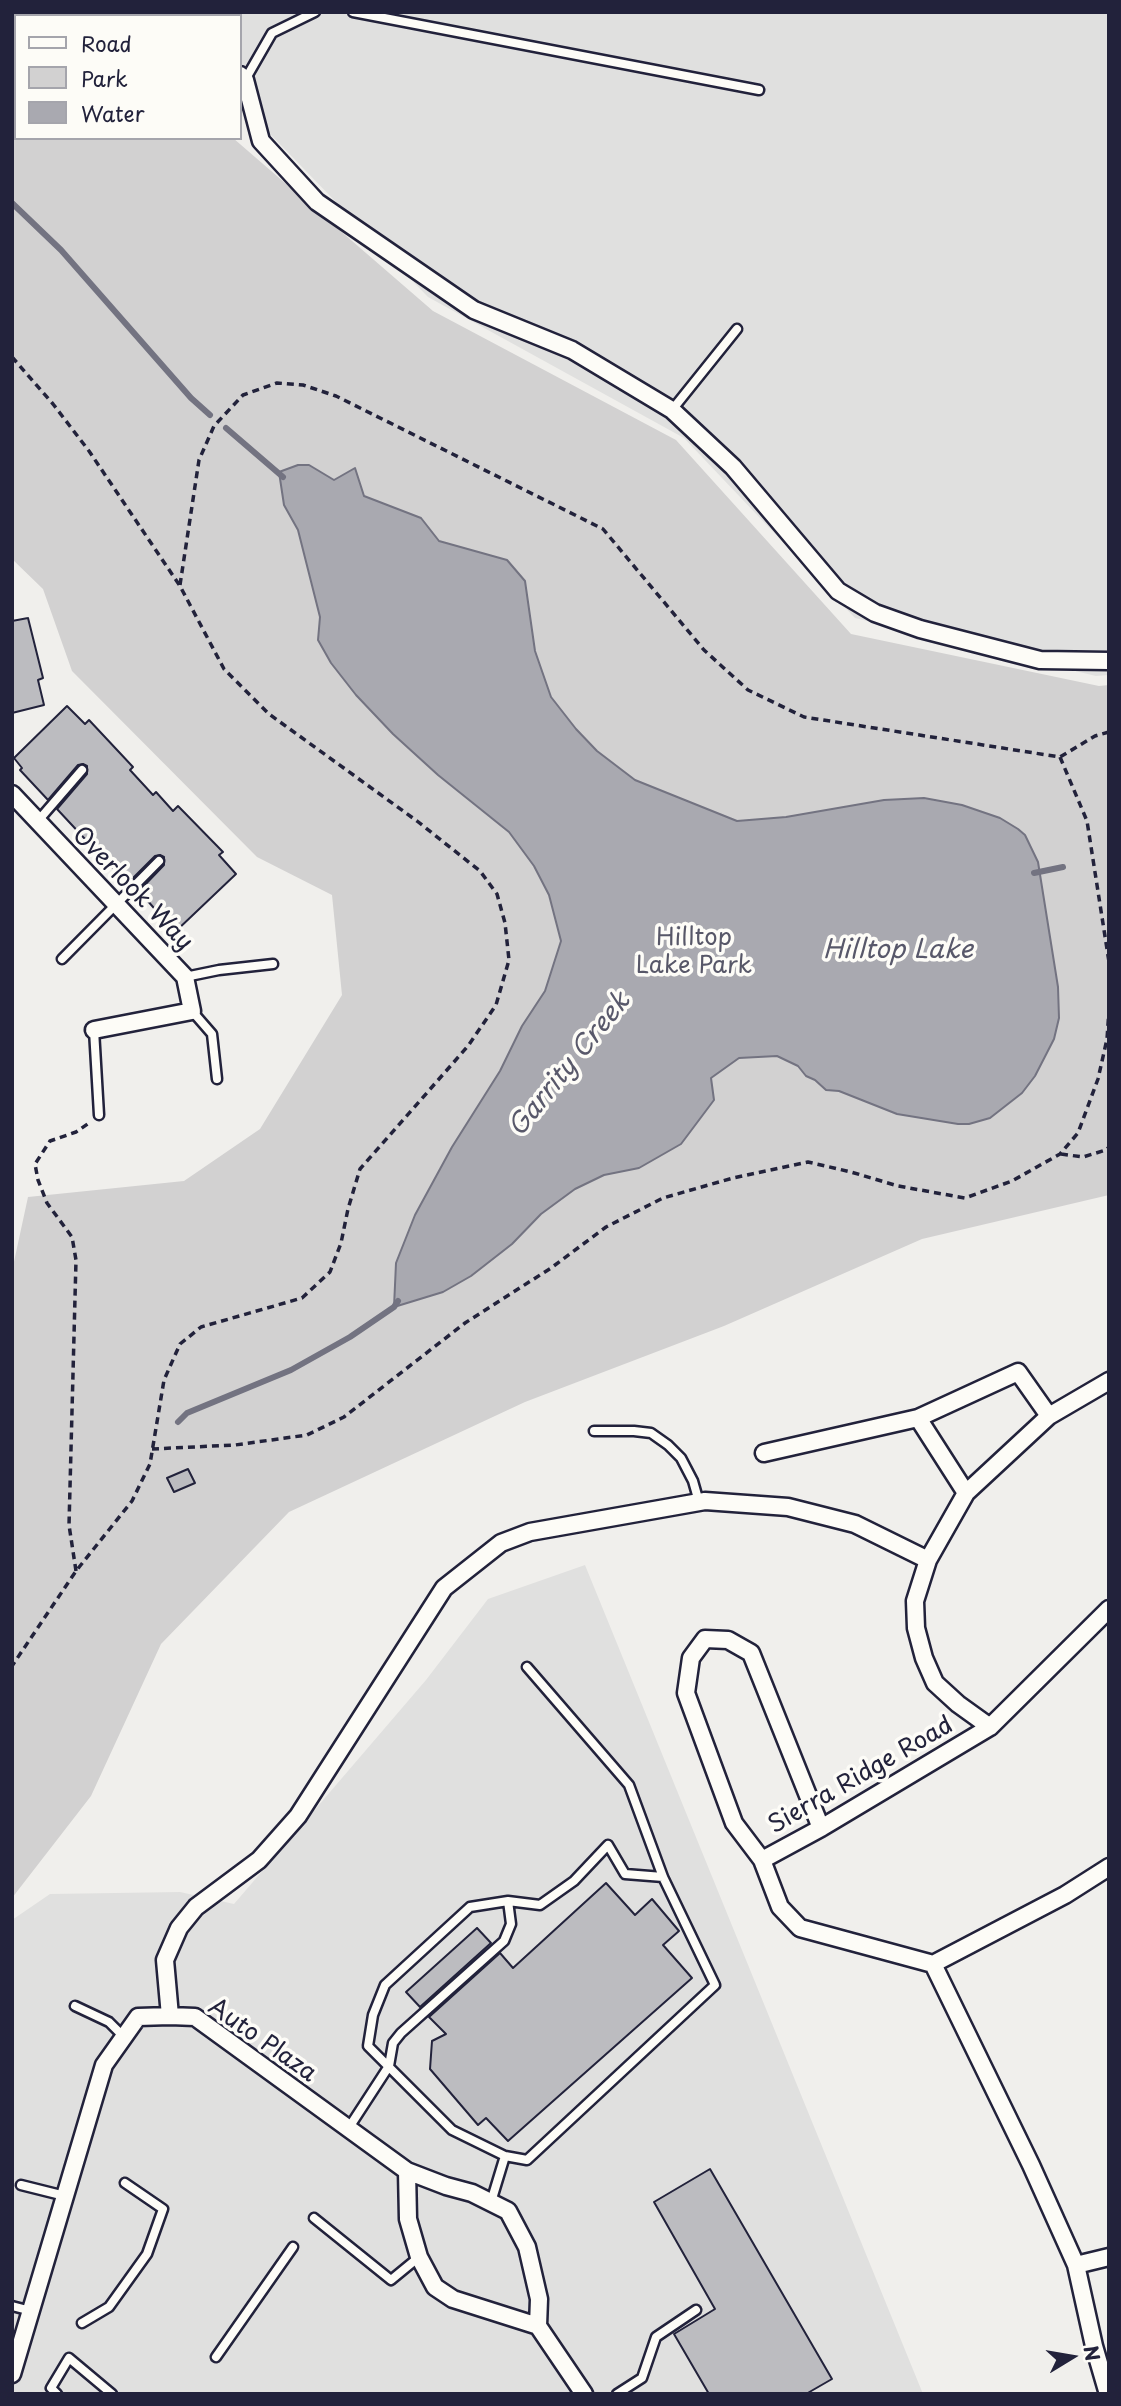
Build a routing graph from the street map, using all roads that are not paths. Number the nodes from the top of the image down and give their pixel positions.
1 (315, 12) edge
2 (353, 12) edge
3 (242, 77) edge
4 (759, 90) dead end
5 (737, 328) dead end
6 (672, 410) junction
7 (1109, 661) edge
8 (82, 770) dead end
9 (12, 794) edge
10 (37, 822) junction
11 (159, 861) dead end
12 (116, 905) junction
13 (62, 959) dead end
14 (273, 964) dead end
15 (185, 978) junction
16 (192, 1011) junction
17 (94, 1030) joint
18 (217, 1079) dead end
19 (99, 1115) road end
20 (1109, 1381) edge
21 (1049, 1416) junction
22 (918, 1418) junction
23 (594, 1431) dead end
24 (764, 1453) dead end
25 (967, 1493) junction
26 (699, 1502) junction
27 (928, 1560) junction
28 (1109, 1609) edge
29 (527, 1667) dead end
30 (990, 1727) junction
31 (821, 1828) junction
32 (762, 1860) junction
33 (1109, 1867) edge
34 (663, 1877) junction
35 (508, 1901) junction
36 (933, 1964) junction
37 (75, 2006) dead end
38 (170, 2016) junction
39 (124, 2038) junction
40 (389, 2066) junction
41 (348, 2129) junction
42 (505, 2156) junction
43 (407, 2171) junction
44 (125, 2183) dead end
45 (21, 2185) dead end
46 (65, 2196) junction
47 (491, 2202) junction
48 (314, 2218) dead end
49 (293, 2247) dead end
50 (419, 2257) junction
51 (1109, 2257) edge
52 (1076, 2265) junction
53 (12, 2306) edge
54 (31, 2311) junction
55 (696, 2311) dead end
56 (82, 2323) dead end
57 (538, 2326) junction
58 (216, 2357) dead end
59 (12, 2374) edge
60 (57, 2394) edge
61 (112, 2394) edge
62 (584, 2394) edge
63 (617, 2394) edge
64 (1108, 2394) edge

1 - 3 lane
2 - 4 lane
3 - 6 street
5 - 6 lane
6 - 7 street
8 - 10 lane
9 - 10 street, Overlook Way
10 - 12 street, Overlook Way
11 - 12 lane
12 - 13 lane
12 - 15 street, Overlook Way
14 - 15 lane
15 - 16 street, Overlook Way
16 - 17 street
16 - 18 lane
17 - 19 lane
20 - 21 street, Sierra Ridge Road
21 - 22 street
21 - 25 street, Sierra Ridge Road
22 - 24 street
22 - 25 street
23 - 26 lane
25 - 27 street, Sierra Ridge Road
26 - 27 street
26 - 38 street
27 - 30 street, Sierra Ridge Road
28 - 30 street, Sierra Ridge Road
29 - 34 lane
30 - 31 street, Sierra Ridge Road
31 - 32 street, Sierra Ridge Road
31 - 32 street
32 - 36 street, Sierra Ridge Road
33 - 36 street
34 - 35 lane
34 - 42 lane
35 - 40 lane
35 - 40 lane
36 - 52 street
37 - 39 lane
38 - 39 street, Auto Plaza
38 - 41 street, Auto Plaza
39 - 46 street, Auto Plaza
40 - 41 lane
40 - 42 lane
41 - 43 street, Auto Plaza
42 - 47 lane
43 - 47 street, Auto Plaza
43 - 50 street
44 - 56 lane
45 - 46 lane
46 - 54 street, Auto Plaza
47 - 57 street, Auto Plaza
48 - 50 lane
49 - 58 lane
50 - 57 street
51 - 52 street
52 - 64 street
53 - 54 lane
54 - 59 street, Auto Plaza
55 - 63 lane
57 - 62 street
60 - 61 lane

